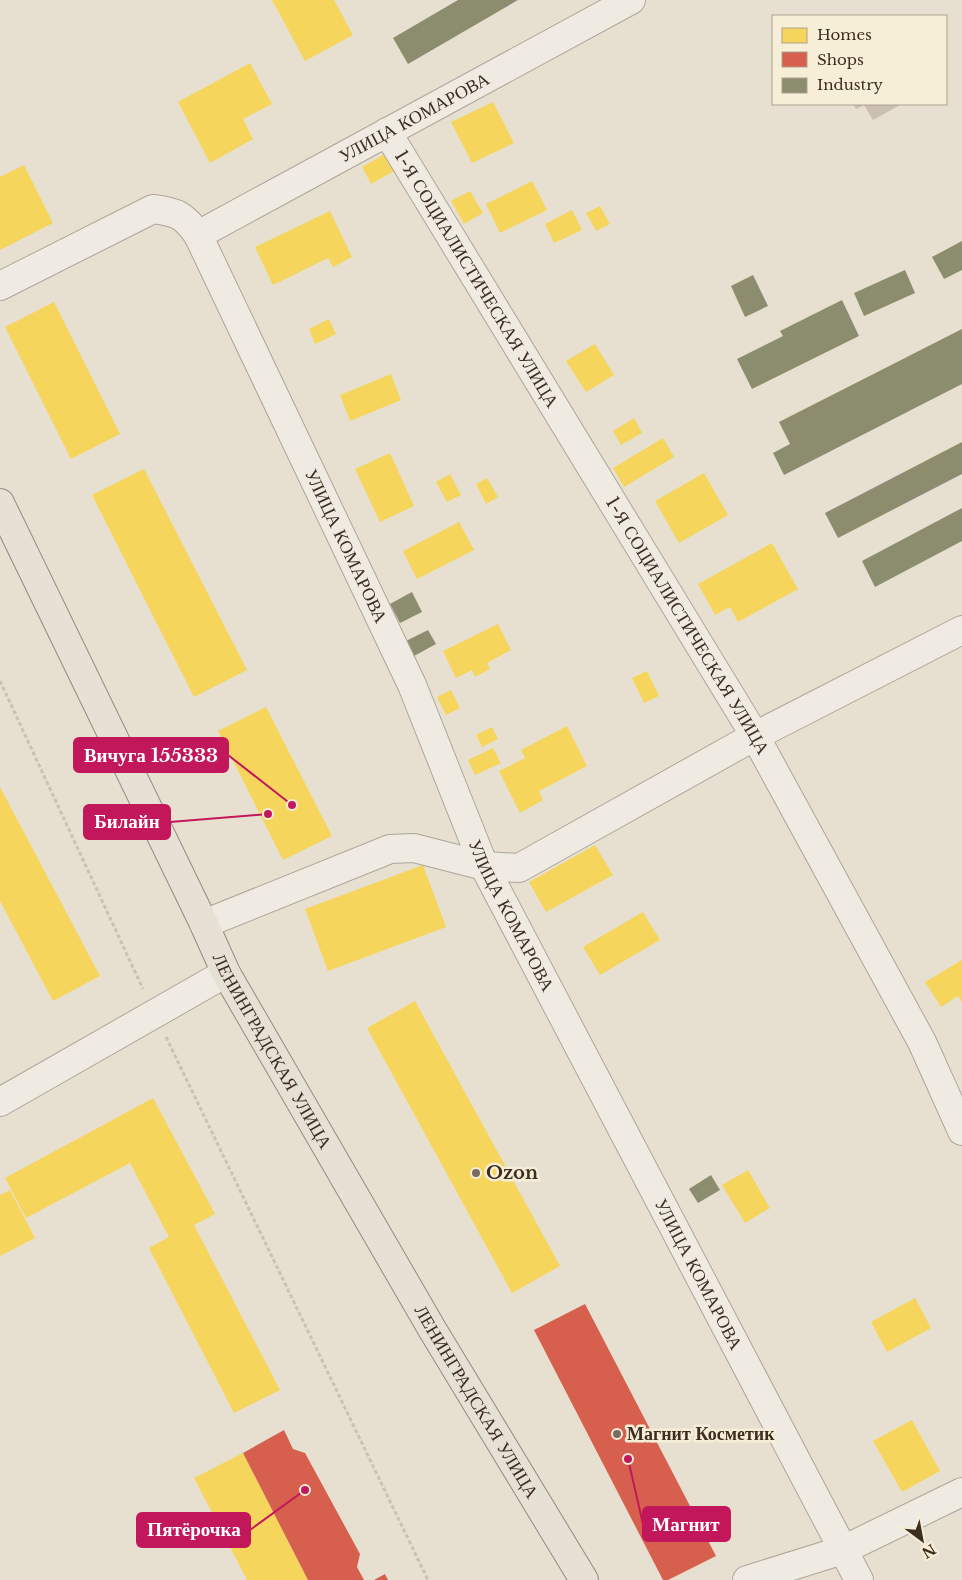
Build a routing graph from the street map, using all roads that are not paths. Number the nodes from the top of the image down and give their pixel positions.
1 (630, 0) edge
2 (387, 132) junction
3 (198, 235) junction
4 (0, 286) edge
5 (0, 503) edge
6 (962, 630) edge
7 (755, 736) junction
8 (484, 866) junction
9 (204, 924) junction
10 (226, 973) junction
11 (0, 1102) edge
12 (962, 1131) edge
13 (962, 1492) edge
14 (843, 1550) junction
15 (584, 1580) edge
16 (747, 1580) edge
17 (859, 1580) edge

1 - 2 street, УЛИЦА КОМАРОВА
2 - 3 street, УЛИЦА КОМАРОВА
2 - 7 street, 1-Я СОЦИАЛИСТИЧЕСКАЯ УЛИЦА
3 - 4 street, УЛИЦА КОМАРОВА
3 - 8 street, УЛИЦА КОМАРОВА
5 - 9 main road, ЛЕНИНГРАДСКАЯ УЛИЦА
6 - 7 street
7 - 8 street
7 - 12 street, 1-Я СОЦИАЛИСТИЧЕСКАЯ УЛИЦА
8 - 9 street
8 - 14 street, УЛИЦА КОМАРОВА
9 - 10 main road, ЛЕНИНГРАДСКАЯ УЛИЦА
10 - 11 street
10 - 15 main road, ЛЕНИНГРАДСКАЯ УЛИЦА
13 - 14 street
14 - 16 street
14 - 17 street, УЛИЦА КОМАРОВА

